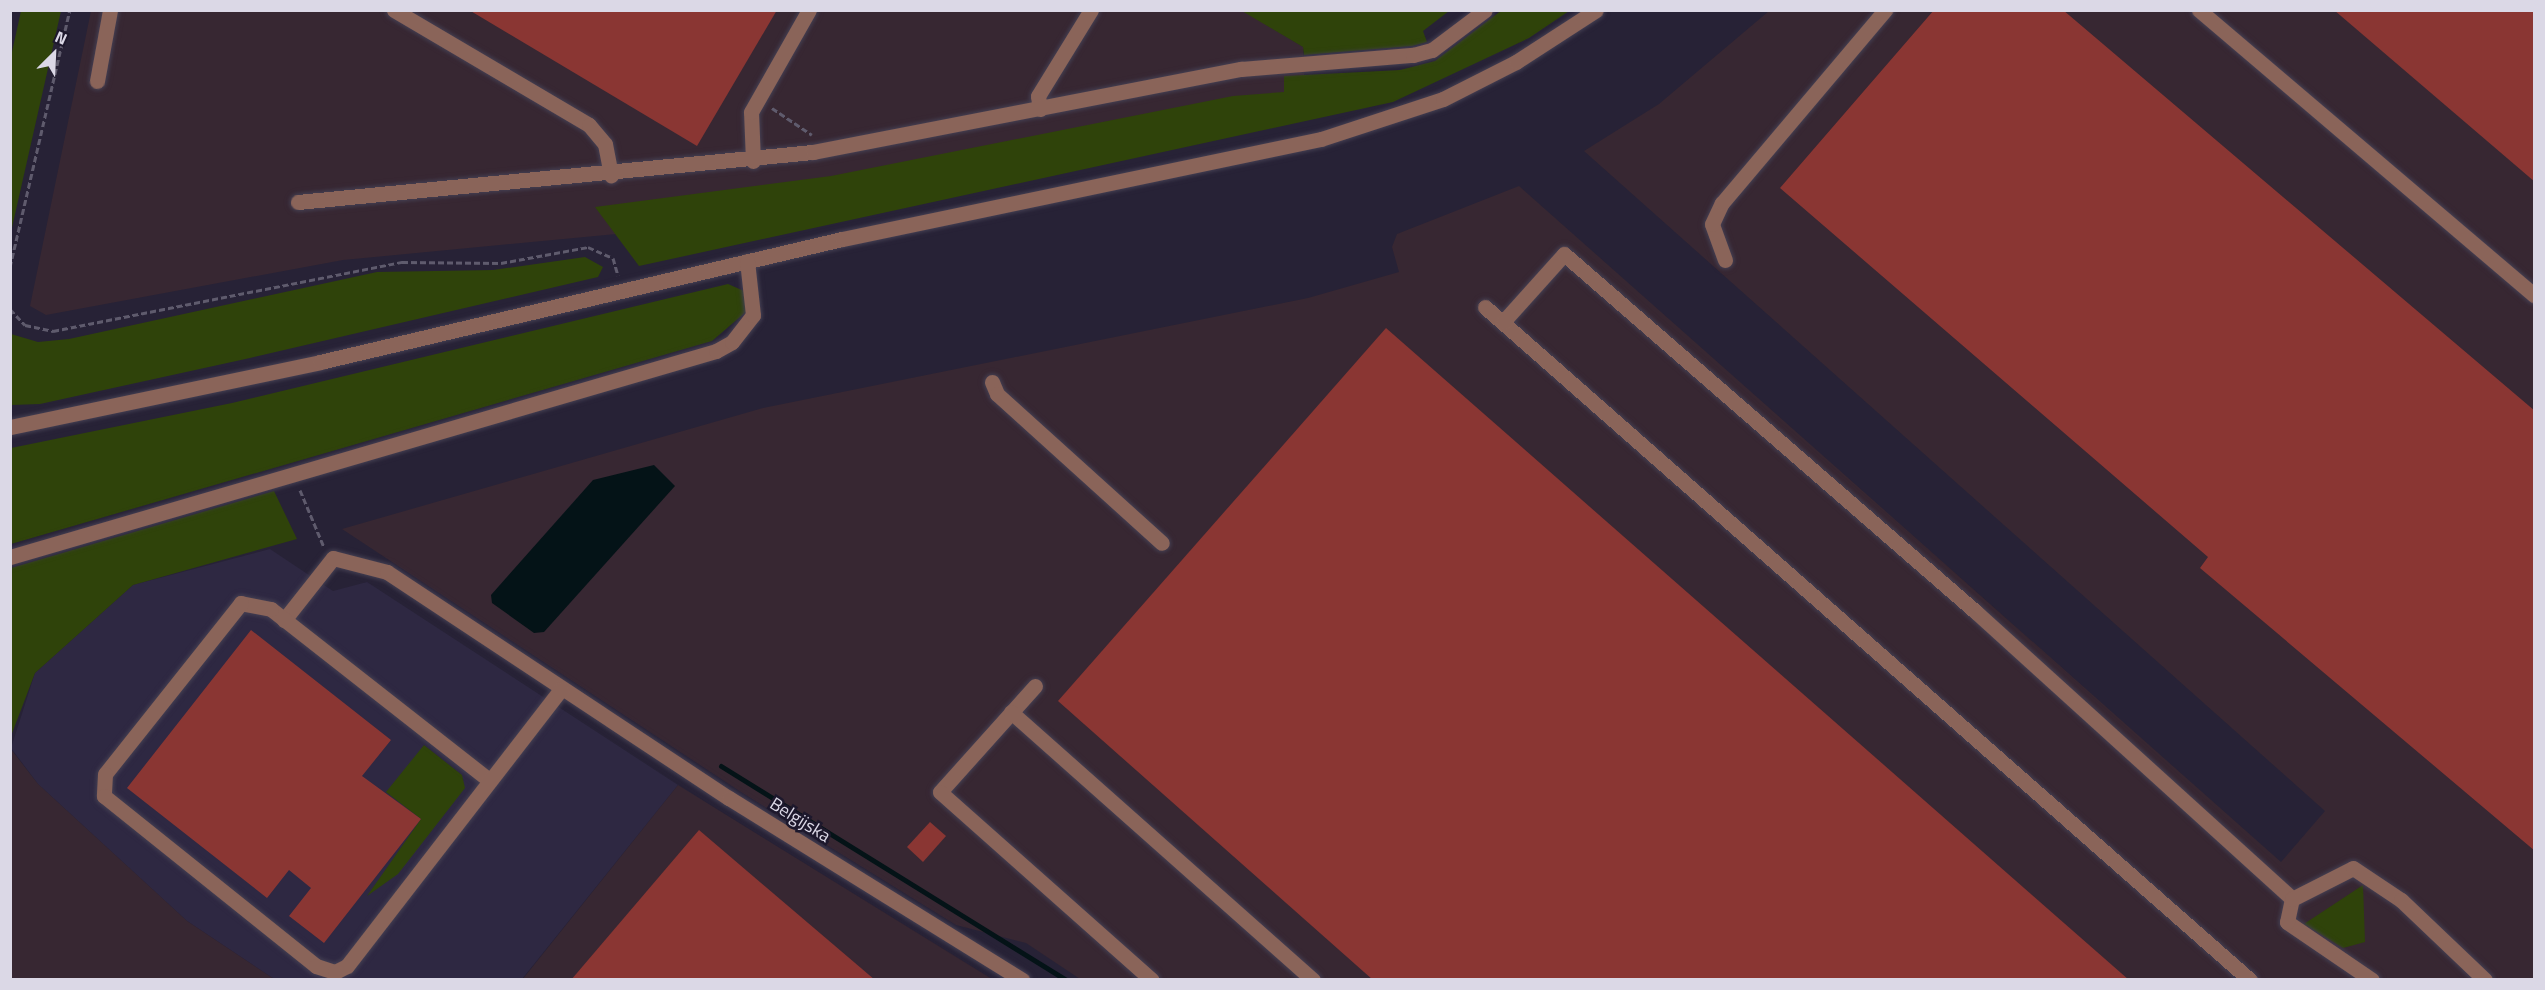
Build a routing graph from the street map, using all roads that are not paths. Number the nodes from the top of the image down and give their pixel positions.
1 (110, 10) edge
2 (394, 10) edge
3 (810, 10) edge
4 (1091, 10) edge
5 (1485, 10) edge
6 (1596, 10) edge
7 (1886, 10) edge
8 (2199, 10) edge
9 (98, 81) dead end
10 (1040, 109) junction
11 (753, 161) junction
12 (611, 175) junction
13 (298, 202) dead end
14 (1725, 260) dead end
15 (747, 261) junction
16 (2535, 295) edge
17 (1485, 307) dead end
18 (1503, 322) junction
19 (992, 382) dead end
20 (10, 427) edge
21 (1162, 543) dead end
22 (10, 557) edge
23 (284, 620) junction
24 (1035, 686) dead end
25 (561, 689) junction
26 (1011, 712) junction
27 (489, 780) junction
28 (2292, 899) junction
29 (1022, 980) edge
30 (1152, 980) edge
31 (1313, 980) edge
32 (2250, 980) edge
33 (2372, 980) edge
34 (2485, 980) edge

1 - 9 street
2 - 12 street
3 - 11 street
4 - 10 street
5 - 10 street
6 - 15 street
7 - 14 street
8 - 16 street
10 - 11 street
11 - 12 street
12 - 13 street
15 - 20 street
15 - 22 street
17 - 18 street
18 - 28 street
18 - 32 street
19 - 21 street
23 - 25 street, Belgijska
23 - 27 street
23 - 27 street
24 - 26 street
25 - 27 street
25 - 29 street, Belgijska
26 - 30 street
26 - 31 street
28 - 33 street
28 - 34 street

